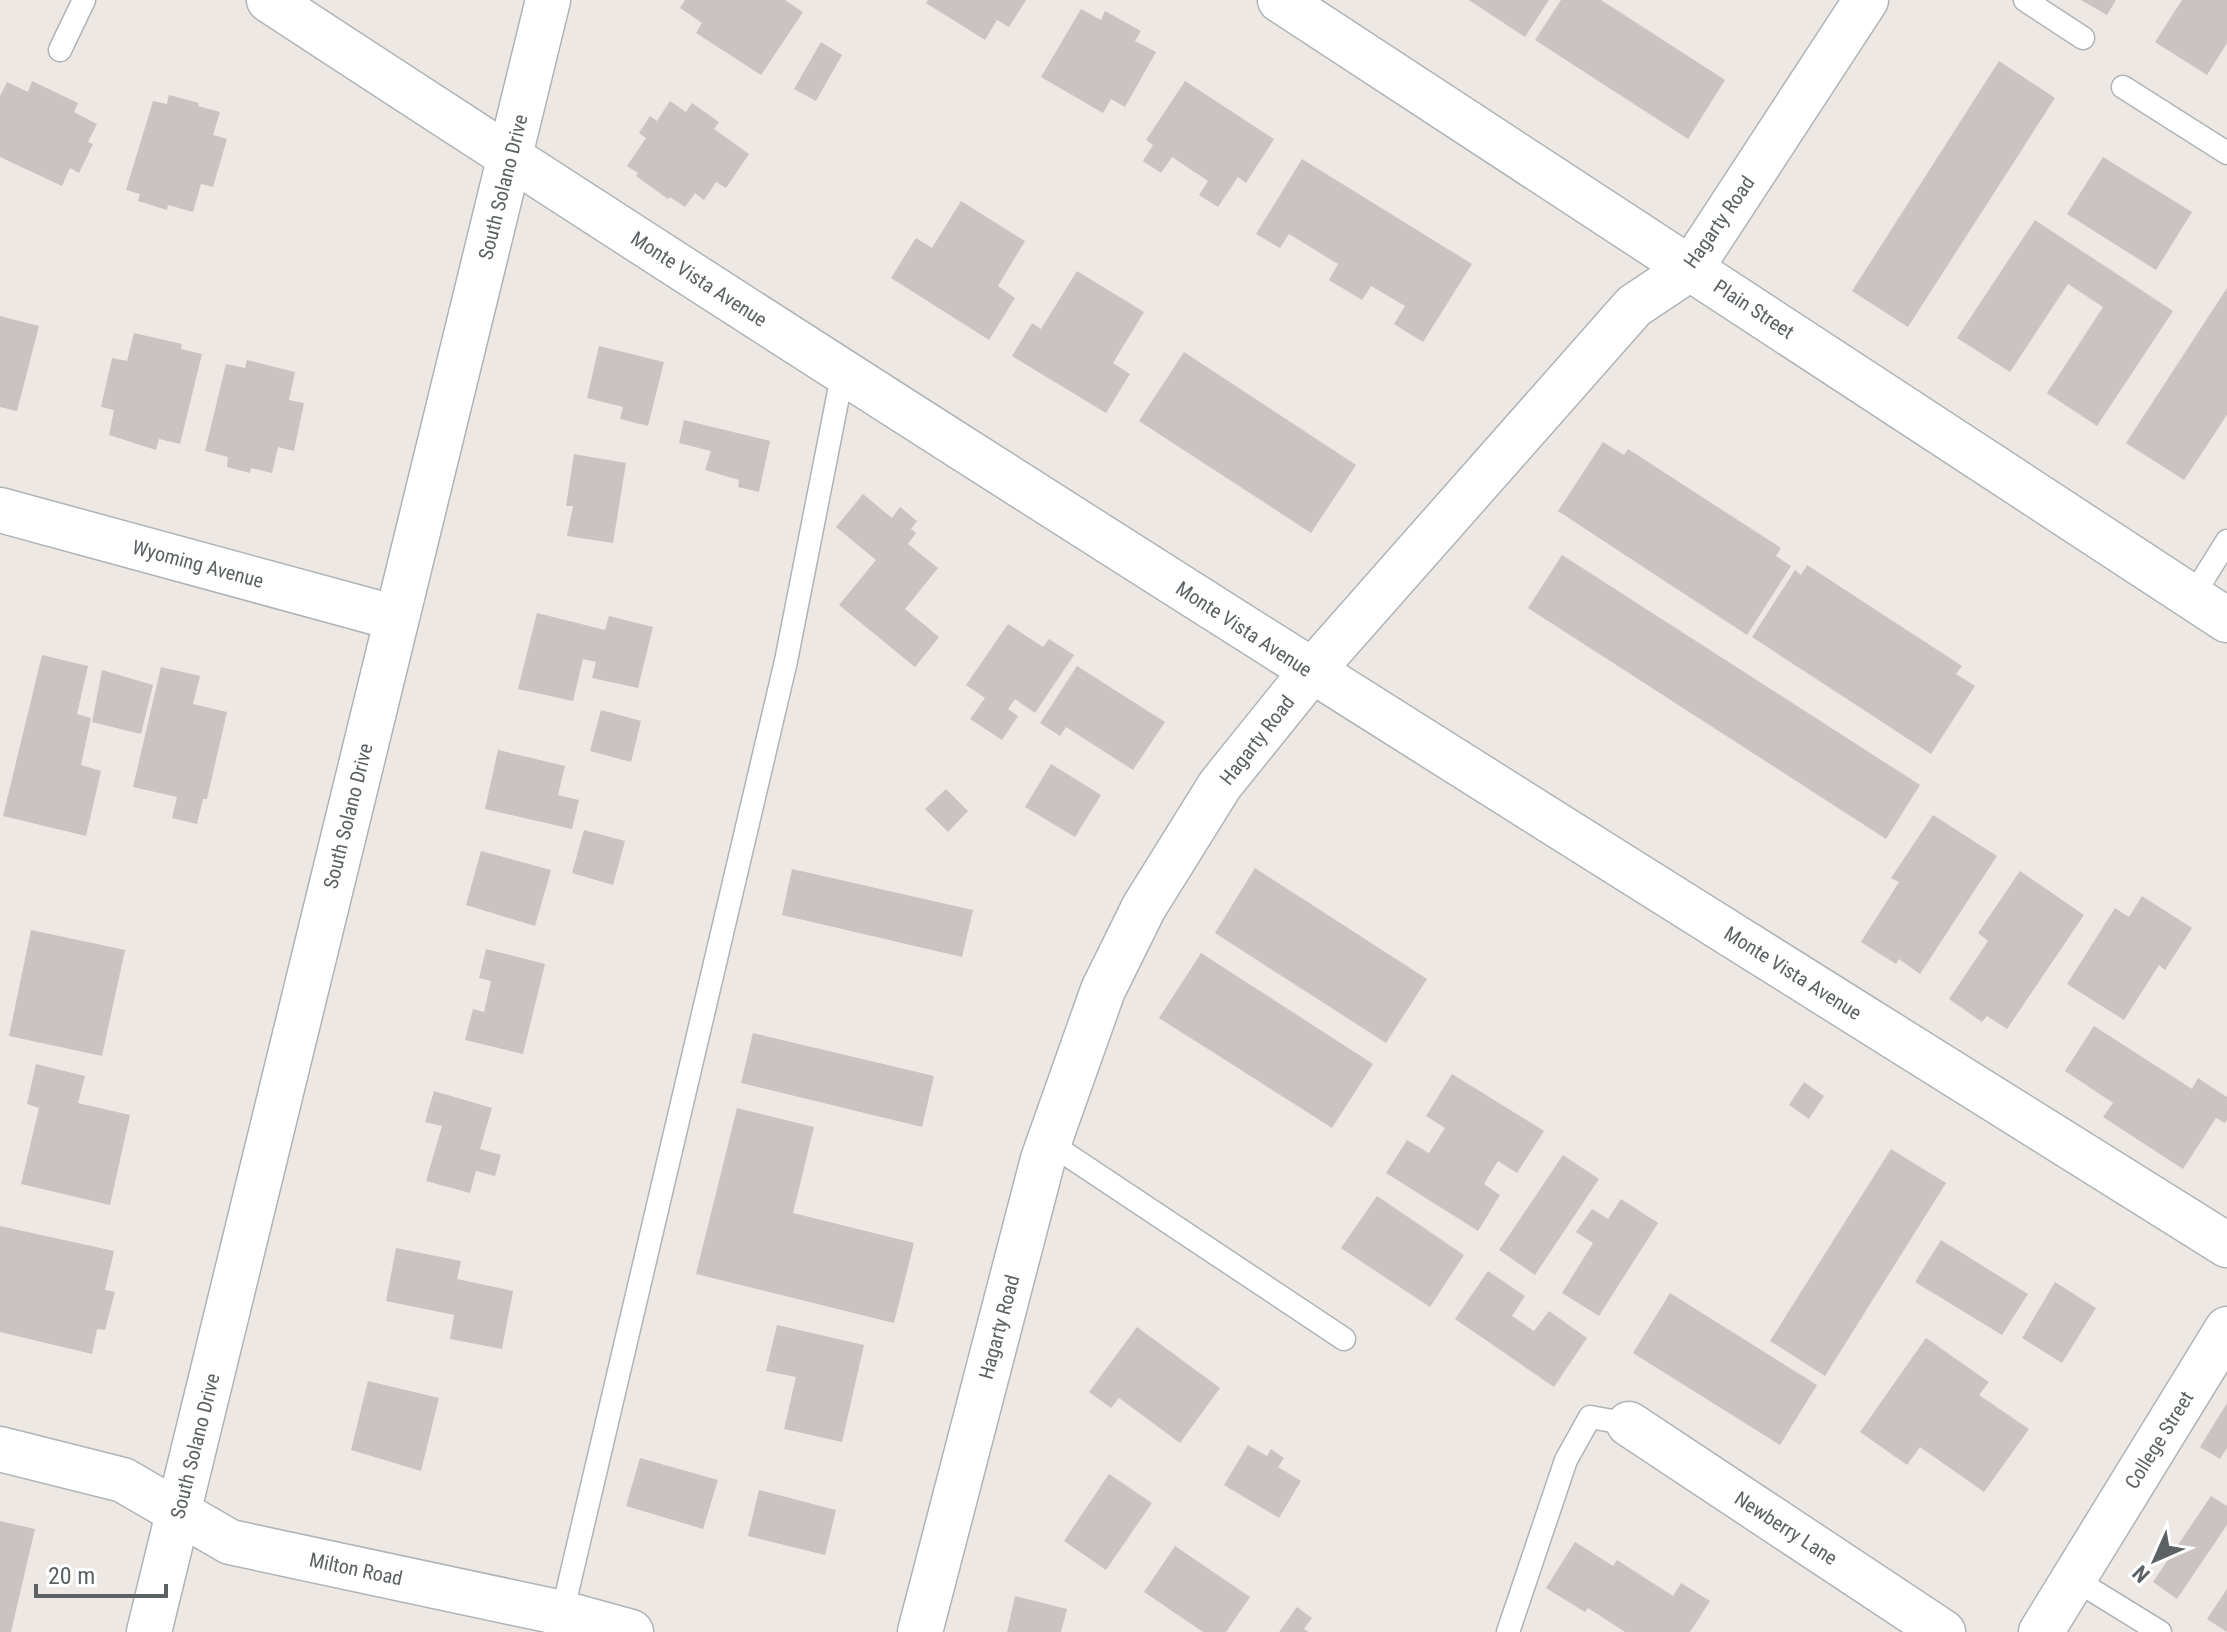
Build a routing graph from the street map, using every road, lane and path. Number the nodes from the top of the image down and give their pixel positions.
1 (84, 0) edge
2 (269, 0) edge
3 (548, 0) edge
4 (1866, 0) edge
5 (2025, 0) edge
6 (1288, 2) edge
7 (2083, 38) dead end
8 (60, 50) dead end
9 (2123, 87) dead end
10 (2227, 153) edge
11 (510, 158) junction
12 (1691, 268) junction
13 (843, 371) junction
14 (0, 510) edge
15 (2227, 541) edge
16 (2209, 608) edge
17 (396, 618) junction
18 (1311, 672) junction
19 (1048, 1142) junction
20 (2227, 1245) edge
21 (2227, 1329) edge
22 (1344, 1339) dead end
23 (1629, 1424) joint
24 (0, 1449) edge
25 (179, 1513) junction
26 (2074, 1579) junction
27 (559, 1622) edge
28 (149, 1632) edge
29 (631, 1632) edge
30 (920, 1632) edge
31 (1508, 1632) edge
32 (1943, 1632) edge
33 (2041, 1632) edge
34 (2160, 1632) edge

1 - 8 lane
2 - 11 street, Monte Vista Avenue
3 - 11 street, South Solano Drive
4 - 12 street, Hagarty Road
5 - 7 lane
6 - 12 street, Plain Street
9 - 10 lane
11 - 13 street, Monte Vista Avenue
11 - 17 street, South Solano Drive
12 - 16 street, Plain Street
12 - 18 street, Hagarty Road
13 - 18 street, Monte Vista Avenue
13 - 27 lane
14 - 17 street, Wyoming Avenue
15 - 16 lane
17 - 25 street, South Solano Drive
18 - 19 street, Hagarty Road
18 - 20 street, Monte Vista Avenue
19 - 22 lane
19 - 30 street, Hagarty Road
21 - 26 street, College Street
23 - 31 lane
23 - 32 street, Newberry Lane
24 - 25 street, Milton Road
25 - 27 street, Milton Road
25 - 28 street, South Solano Drive
26 - 33 street, College Street
26 - 34 lane
27 - 29 street, Milton Road

